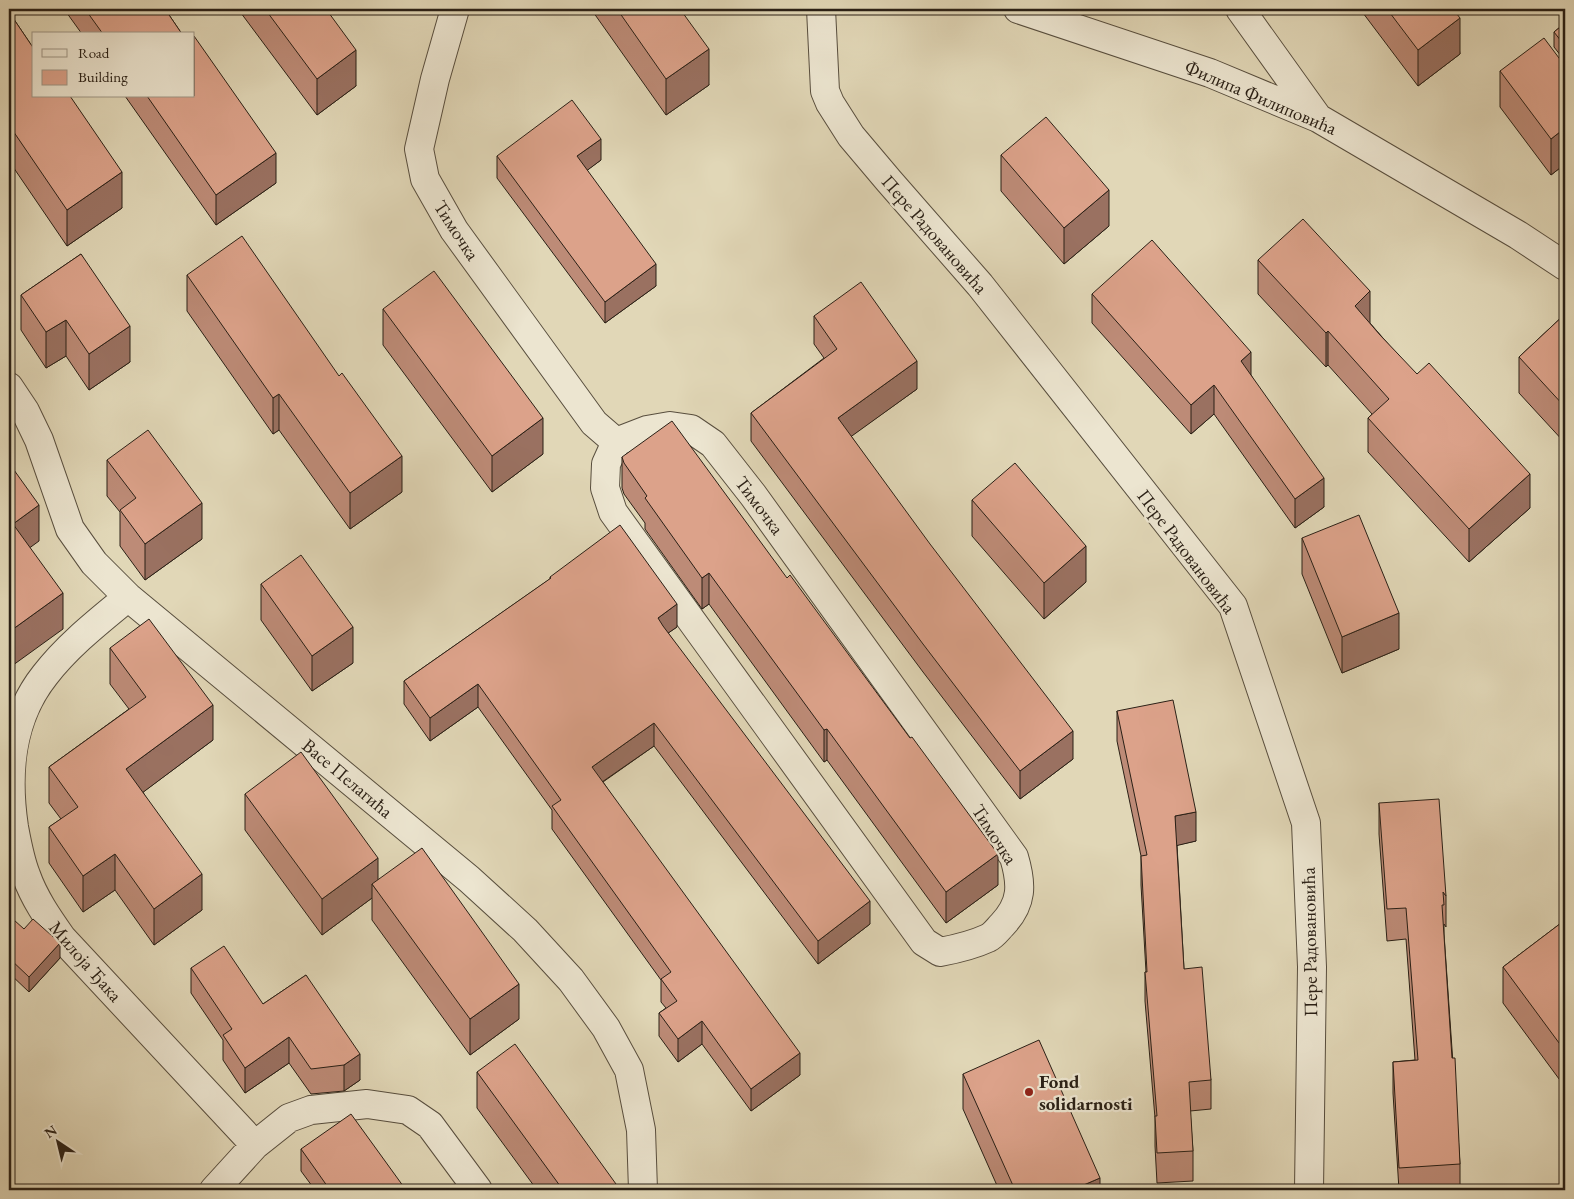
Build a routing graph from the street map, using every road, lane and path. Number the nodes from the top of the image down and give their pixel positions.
1 (455, 9) edge
2 (821, 9) edge
3 (1018, 9) edge
4 (1240, 9) edge
5 (1318, 118) junction
6 (1565, 266) edge
7 (9, 387) edge
8 (616, 442) junction
9 (128, 597) junction
10 (255, 1145) junction
11 (214, 1190) edge
12 (478, 1190) edge
13 (643, 1190) edge
14 (1309, 1190) edge

1 - 8 street, Тимочка
2 - 14 street, Пере Радовановића
3 - 5 street, Филипа Филиповића
4 - 5 street
5 - 6 street, Филипа Филиповића
7 - 9 street, Васе Пелагића
8 - 8 street, Тимочка
9 - 10 street, Милоја Ђака
9 - 13 street, Васе Пелагића
10 - 11 street
10 - 12 street

